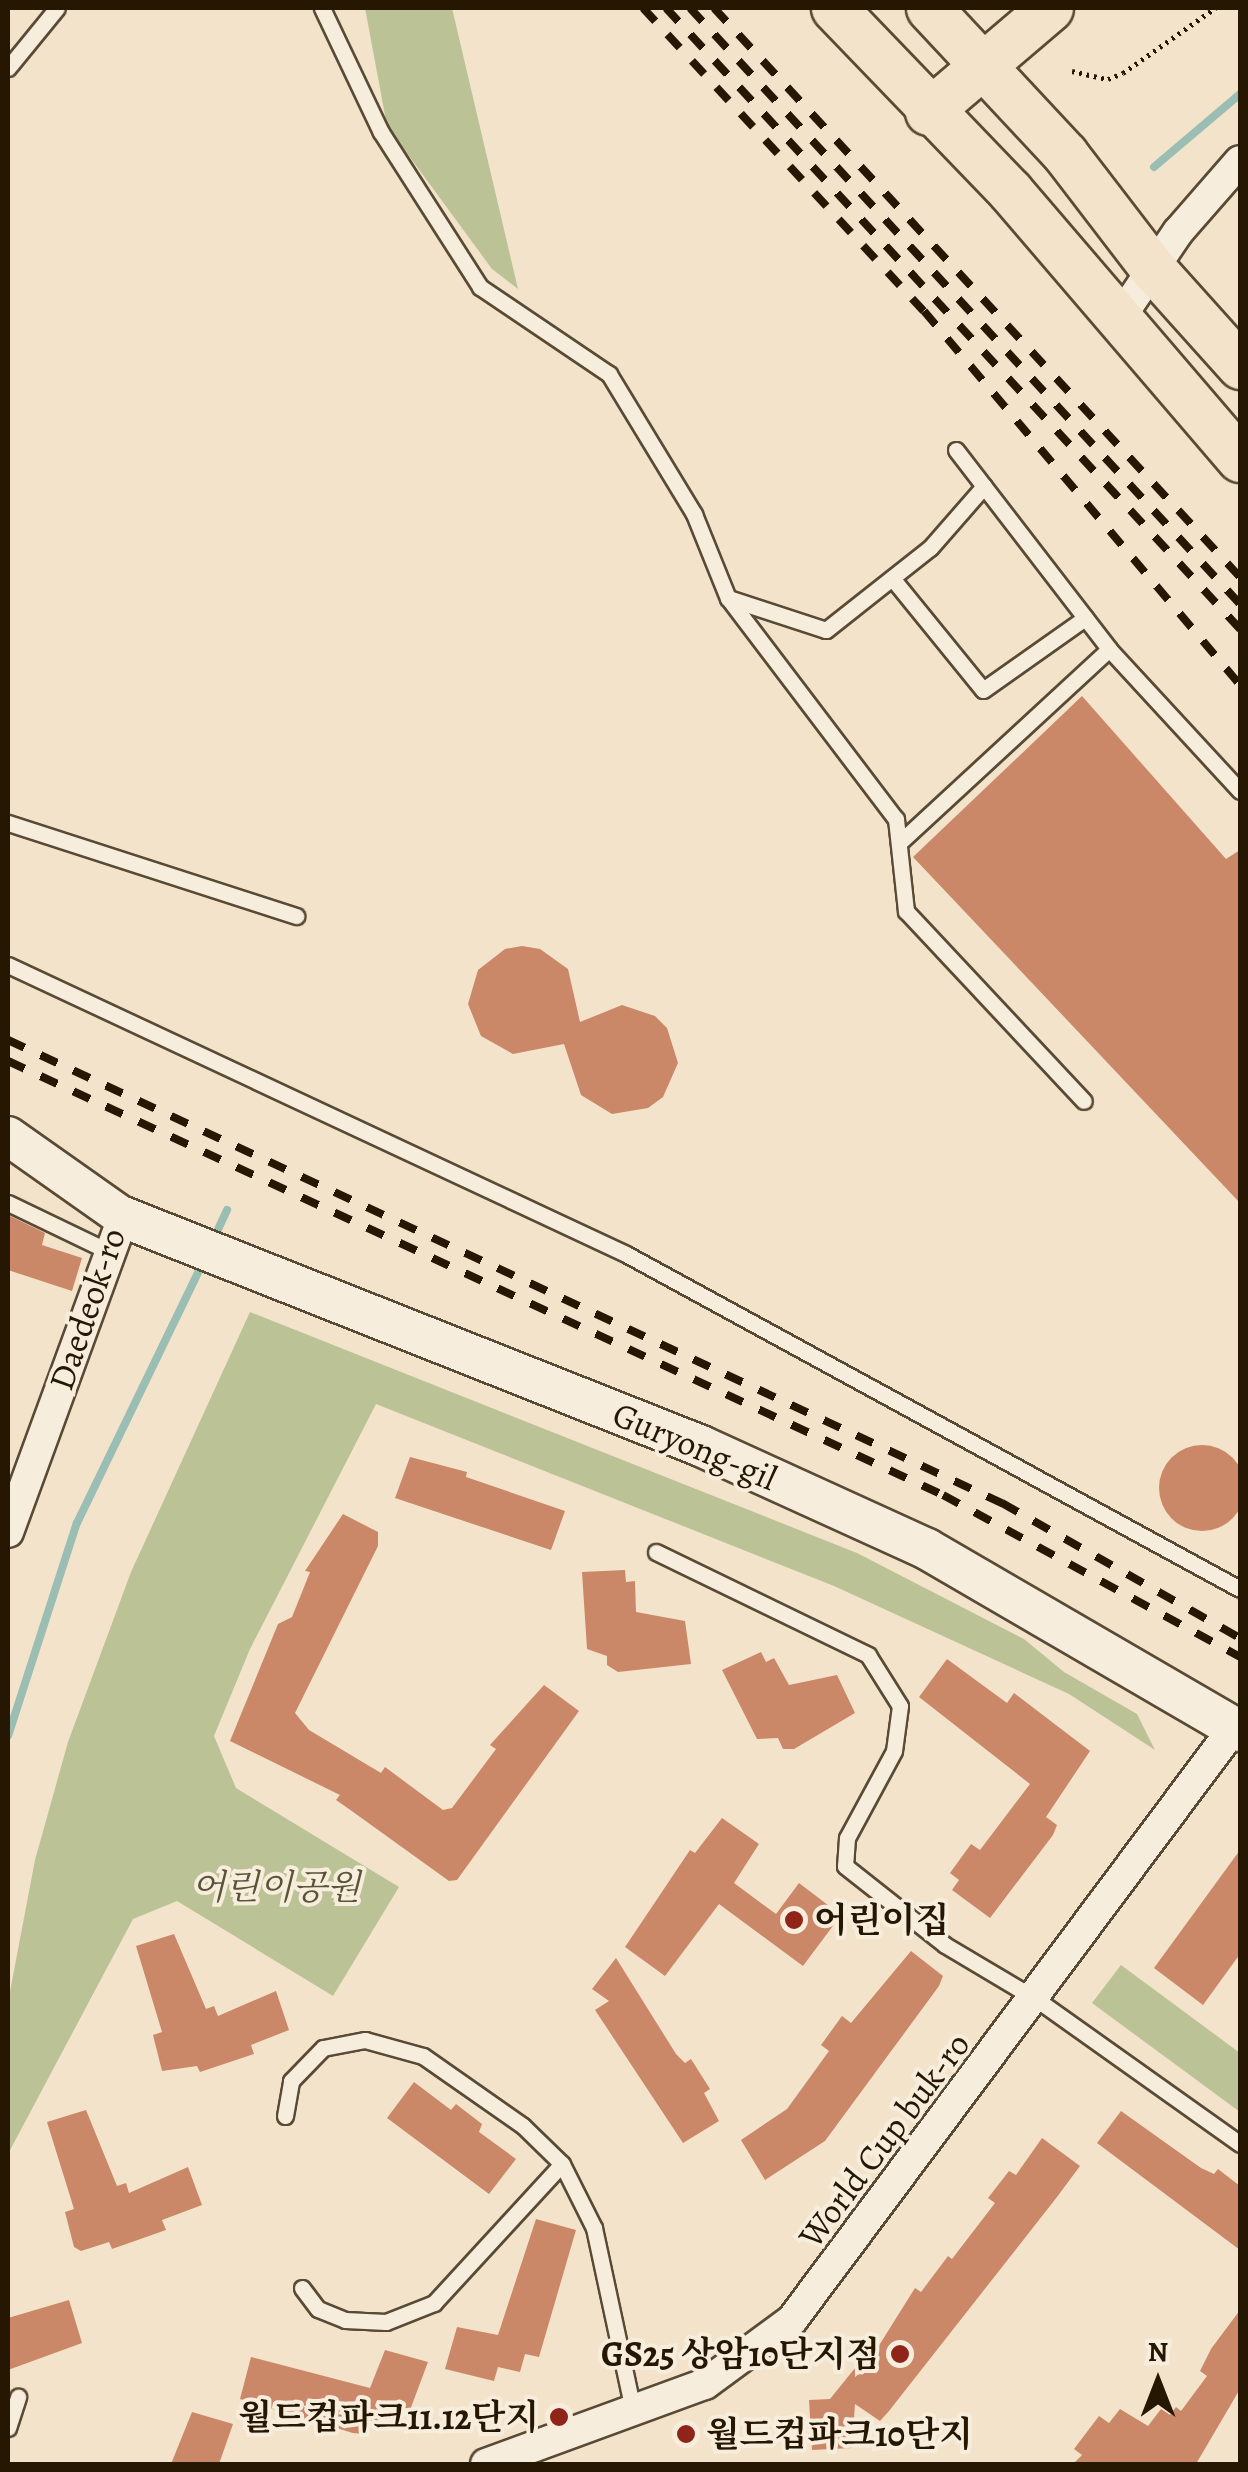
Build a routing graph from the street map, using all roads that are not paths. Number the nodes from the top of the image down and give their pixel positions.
1 (57, 8) edge
2 (322, 8) edge
3 (834, 8) edge
4 (929, 8) edge
5 (1050, 8) edge
6 (980, 65) junction
7 (8, 68) edge
8 (928, 112) junction
9 (1239, 165) edge
10 (1154, 270) junction
11 (1117, 322) junction
12 (1240, 366) edge
13 (956, 450) dead end
14 (1240, 459) edge
15 (984, 486) junction
16 (892, 578) junction
17 (728, 598) junction
18 (1086, 618) junction
19 (1109, 649) junction
20 (1240, 792) edge
21 (8, 823) edge
22 (899, 844) junction
23 (296, 916) dead end
24 (8, 965) edge
25 (1084, 1101) dead end
26 (8, 1136) edge
27 (8, 1203) edge
28 (125, 1231) junction
29 (8, 1532) edge
30 (656, 1552) dead end
31 (1240, 1589) edge
32 (1238, 1728) edge
33 (1036, 1999) junction
34 (286, 2116) dead end
35 (1240, 2144) edge
36 (562, 2164) junction
37 (302, 2288) dead end
38 (18, 2397) dead end
39 (634, 2414) junction
40 (8, 2428) edge
41 (486, 2464) edge

1 - 7 lane
2 - 17 lane
3 - 8 main road
4 - 6 main road
5 - 6 main road
6 - 8 main road
6 - 10 main road
8 - 11 main road
9 - 10 street
10 - 11 street
10 - 12 main road
11 - 14 main road
13 - 15 lane
15 - 16 lane
15 - 18 lane
16 - 17 lane
16 - 18 lane
17 - 22 lane
18 - 19 lane
19 - 20 lane
19 - 22 lane
21 - 23 lane
22 - 25 lane
24 - 31 lane
26 - 28 street, Daedeok-ro
27 - 28 lane
28 - 29 street, Daedeok-ro
28 - 32 main road, Guryong-gil
30 - 33 lane
32 - 33 street, World Cup buk-ro
33 - 35 lane
33 - 39 street, World Cup buk-ro
34 - 36 lane
36 - 37 lane
36 - 39 lane
38 - 40 lane
39 - 41 street, World Cup buk-ro

